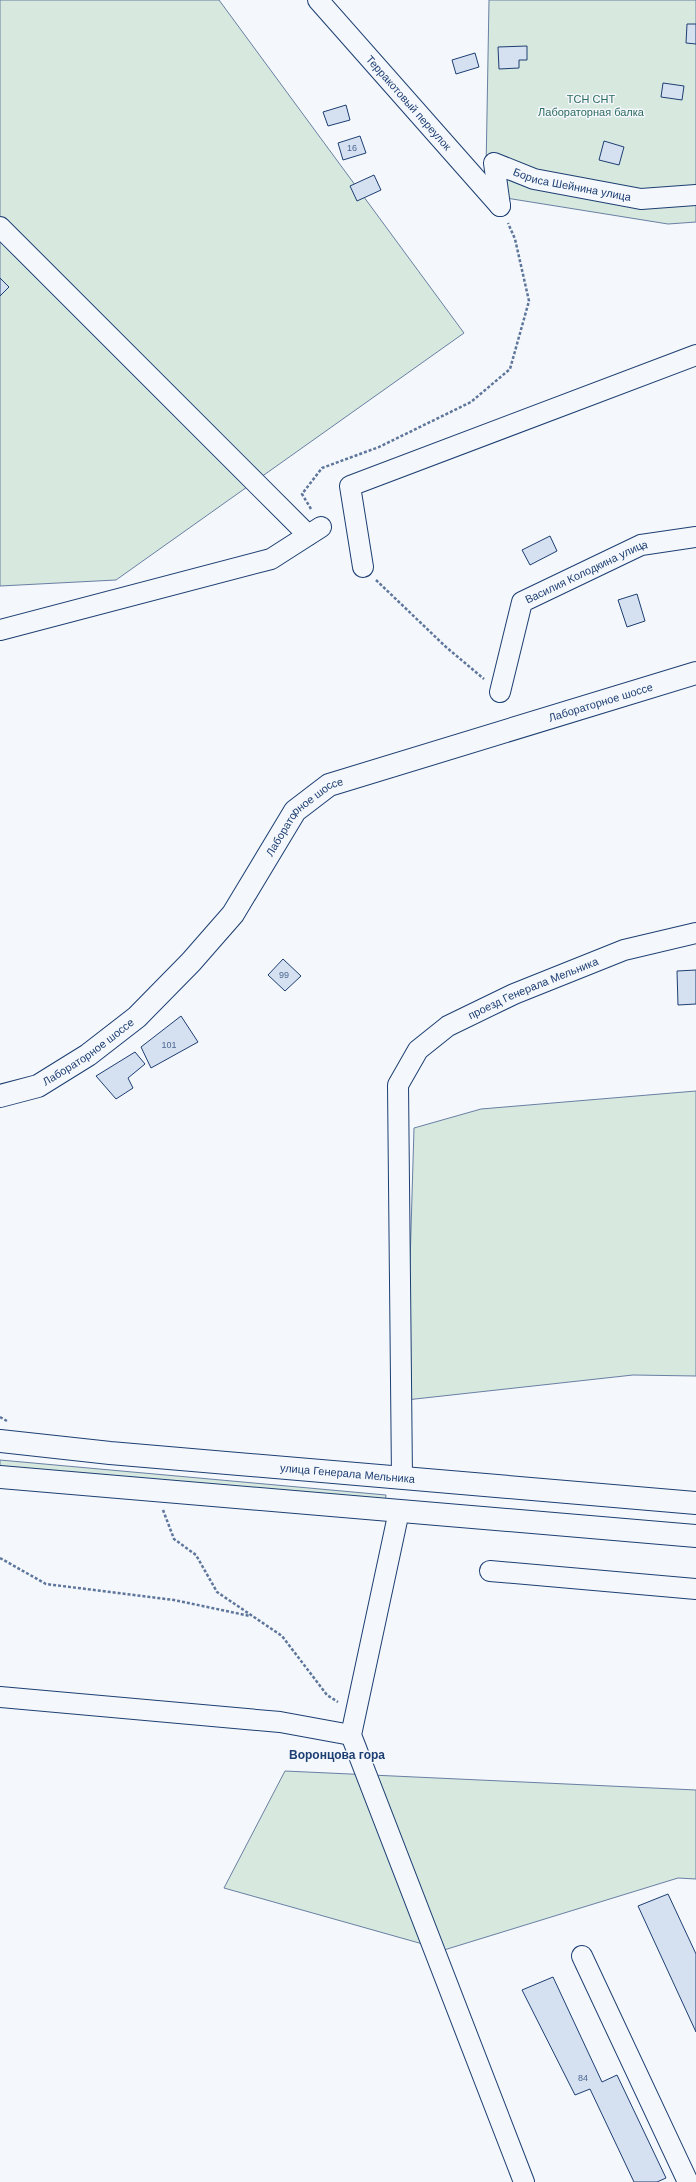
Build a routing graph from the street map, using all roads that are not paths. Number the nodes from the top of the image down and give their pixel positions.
1 (318, 0) edge
2 (696, 195) edge
3 (500, 206) joint
4 (0, 227) edge
5 (696, 356) edge
6 (696, 537) edge
7 (363, 567) road end
8 (0, 630) edge
9 (696, 673) edge
10 (500, 692) road end
11 (696, 933) edge
12 (0, 1096) edge
13 (0, 1441) edge
14 (0, 1477) edge
15 (402, 1478) junction
16 (696, 1502) edge
17 (399, 1511) junction
18 (696, 1536) edge
19 (490, 1571) dead end
20 (696, 1589) edge
21 (0, 1697) edge
22 (351, 1735) junction
23 (582, 1956) dead end
24 (524, 2182) edge
25 (688, 2182) edge

1 - 3 street, Терракотовый переулок
2 - 3 street, Бориса Шейнина улица
4 - 8 street
5 - 7 street
6 - 10 street, Василия Колодкина улица
9 - 12 main road, Лабораторное шоссе
11 - 15 street, проезд Генерала Мельника
13 - 15 main road, улица Генерала Мельника
14 - 17 main road
15 - 16 main road, улица Генерала Мельника
15 - 17 main road
17 - 18 main road
17 - 22 street
19 - 20 street
21 - 22 street
22 - 24 street
23 - 25 street

